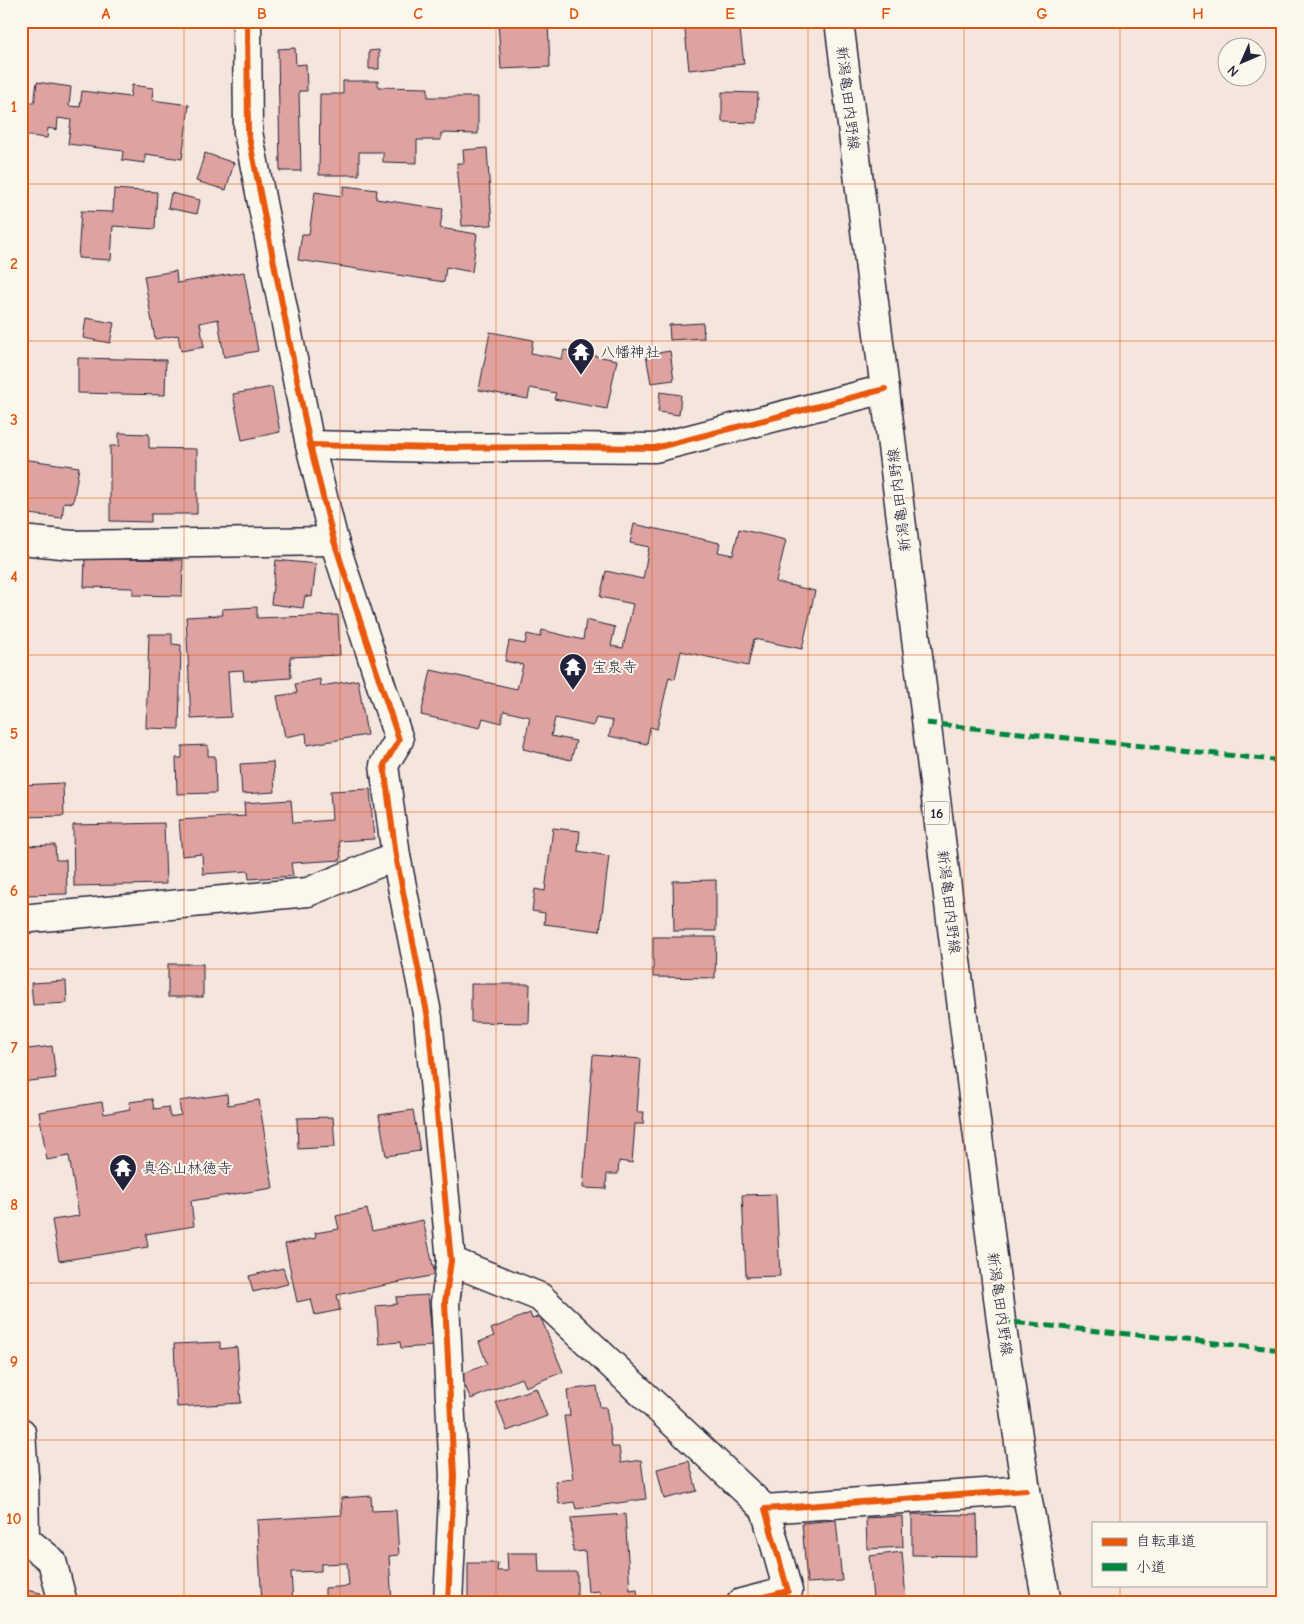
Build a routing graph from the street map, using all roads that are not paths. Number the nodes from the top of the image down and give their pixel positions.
1 (247, 21) edge
2 (839, 21) edge
3 (885, 388) junction
4 (310, 445) junction
5 (21, 540) edge
6 (334, 541) junction
7 (396, 856) junction
8 (21, 919) edge
9 (450, 1260) junction
10 (21, 1432) edge
11 (23, 1476) edge
12 (1026, 1490) junction
13 (765, 1509) junction
14 (790, 1597) edge
15 (63, 1603) edge
16 (448, 1603) edge
17 (742, 1603) edge
18 (1047, 1603) edge

1 - 4 street
2 - 3 street, 新潟亀田内野線 / 16
3 - 4 street
3 - 12 street, 新潟亀田内野線 / 16
4 - 6 street
5 - 6 street
6 - 7 street
7 - 8 street
7 - 9 street
9 - 13 street
9 - 16 street
10 - 11 street
11 - 15 street
12 - 13 street
12 - 18 street, 新潟亀田内野線 / 16
13 - 14 street
14 - 17 street

